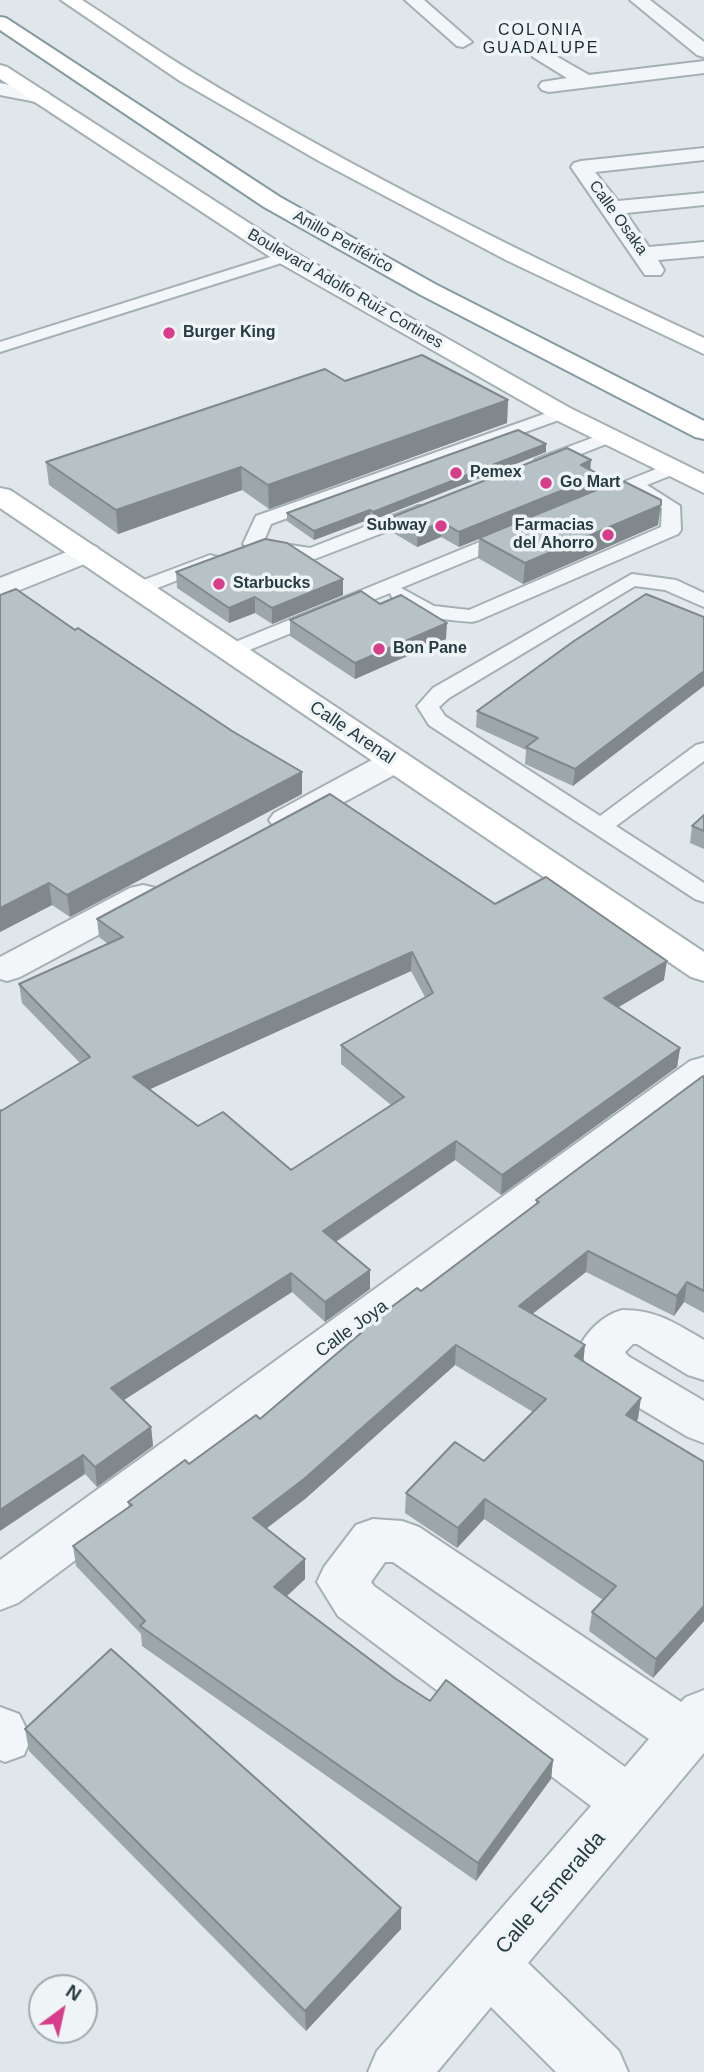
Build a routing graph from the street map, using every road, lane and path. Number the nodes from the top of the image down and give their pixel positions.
1 (2, 0) edge
2 (70, 0) edge
3 (414, 0) edge
4 (639, 0) edge
5 (0, 22) edge
6 (463, 42) dead end
7 (704, 51) edge
8 (540, 53) dead end
9 (704, 67) edge
10 (0, 71) edge
11 (586, 82) junction
12 (549, 86) dead end
13 (0, 89) edge
14 (41, 97) junction
15 (177, 114) dead end
16 (704, 154) edge
17 (704, 199) edge
18 (612, 208) junction
19 (704, 249) edge
20 (286, 257) junction
21 (0, 347) edge
22 (704, 347) edge
23 (561, 413) junction
24 (704, 431) edge
25 (608, 437) junction
26 (671, 469) junction
27 (518, 472) edge
28 (633, 485) junction
29 (704, 485) edge
30 (0, 496) edge
31 (441, 503) edge
32 (582, 507) edge
33 (530, 528) edge
34 (241, 549) junction
35 (87, 553) junction
36 (388, 587) junction
37 (140, 588) junction
38 (0, 589) edge
39 (704, 601) edge
40 (230, 651) junction
41 (704, 750) edge
42 (395, 761) junction
43 (600, 827) junction
44 (261, 833) edge
45 (177, 878) edge
46 (704, 894) edge
47 (7, 969) dead end
48 (704, 969) edge
49 (704, 1070) edge
50 (704, 1363) edge
51 (704, 1424) edge
52 (0, 1588) edge
53 (695, 1725) edge
54 (629, 1802) junction
55 (489, 1965) junction
56 (398, 2072) edge
57 (598, 2072) edge

1 - 15 main road
2 - 22 main road
3 - 6 street
4 - 7 street
5 - 24 main road, Anillo Periférico
8 - 11 street
9 - 11 street
10 - 14 main road, Boulevard Adolfo Ruiz Cortines
11 - 12 street
13 - 14 street
14 - 20 main road, Boulevard Adolfo Ruiz Cortines
16 - 18 street, Calle Osaka
17 - 18 street
18 - 19 street, Calle Osaka
20 - 21 lane
20 - 23 main road, Boulevard Adolfo Ruiz Cortines
23 - 25 main road, Boulevard Adolfo Ruiz Cortines
23 - 34 lane
25 - 26 main road, Boulevard Adolfo Ruiz Cortines
25 - 27 lane
26 - 28 lane
26 - 29 main road, Boulevard Adolfo Ruiz Cortines
28 - 32 lane
28 - 36 lane
30 - 35 main road, Calle Arenal
31 - 34 lane
33 - 36 lane
34 - 37 lane
35 - 37 main road, Calle Arenal
35 - 38 street
36 - 40 lane
37 - 40 main road, Calle Arenal
39 - 43 lane
40 - 42 main road, Calle Arenal
41 - 43 lane
42 - 44 street
42 - 48 main road, Calle Arenal
43 - 46 lane
45 - 47 street
49 - 52 street, Calle Joya
50 - 51 street
53 - 54 street, Calle Esmeralda
53 - 54 street
54 - 55 street, Calle Esmeralda
55 - 56 street, Calle Esmeralda
55 - 57 street

